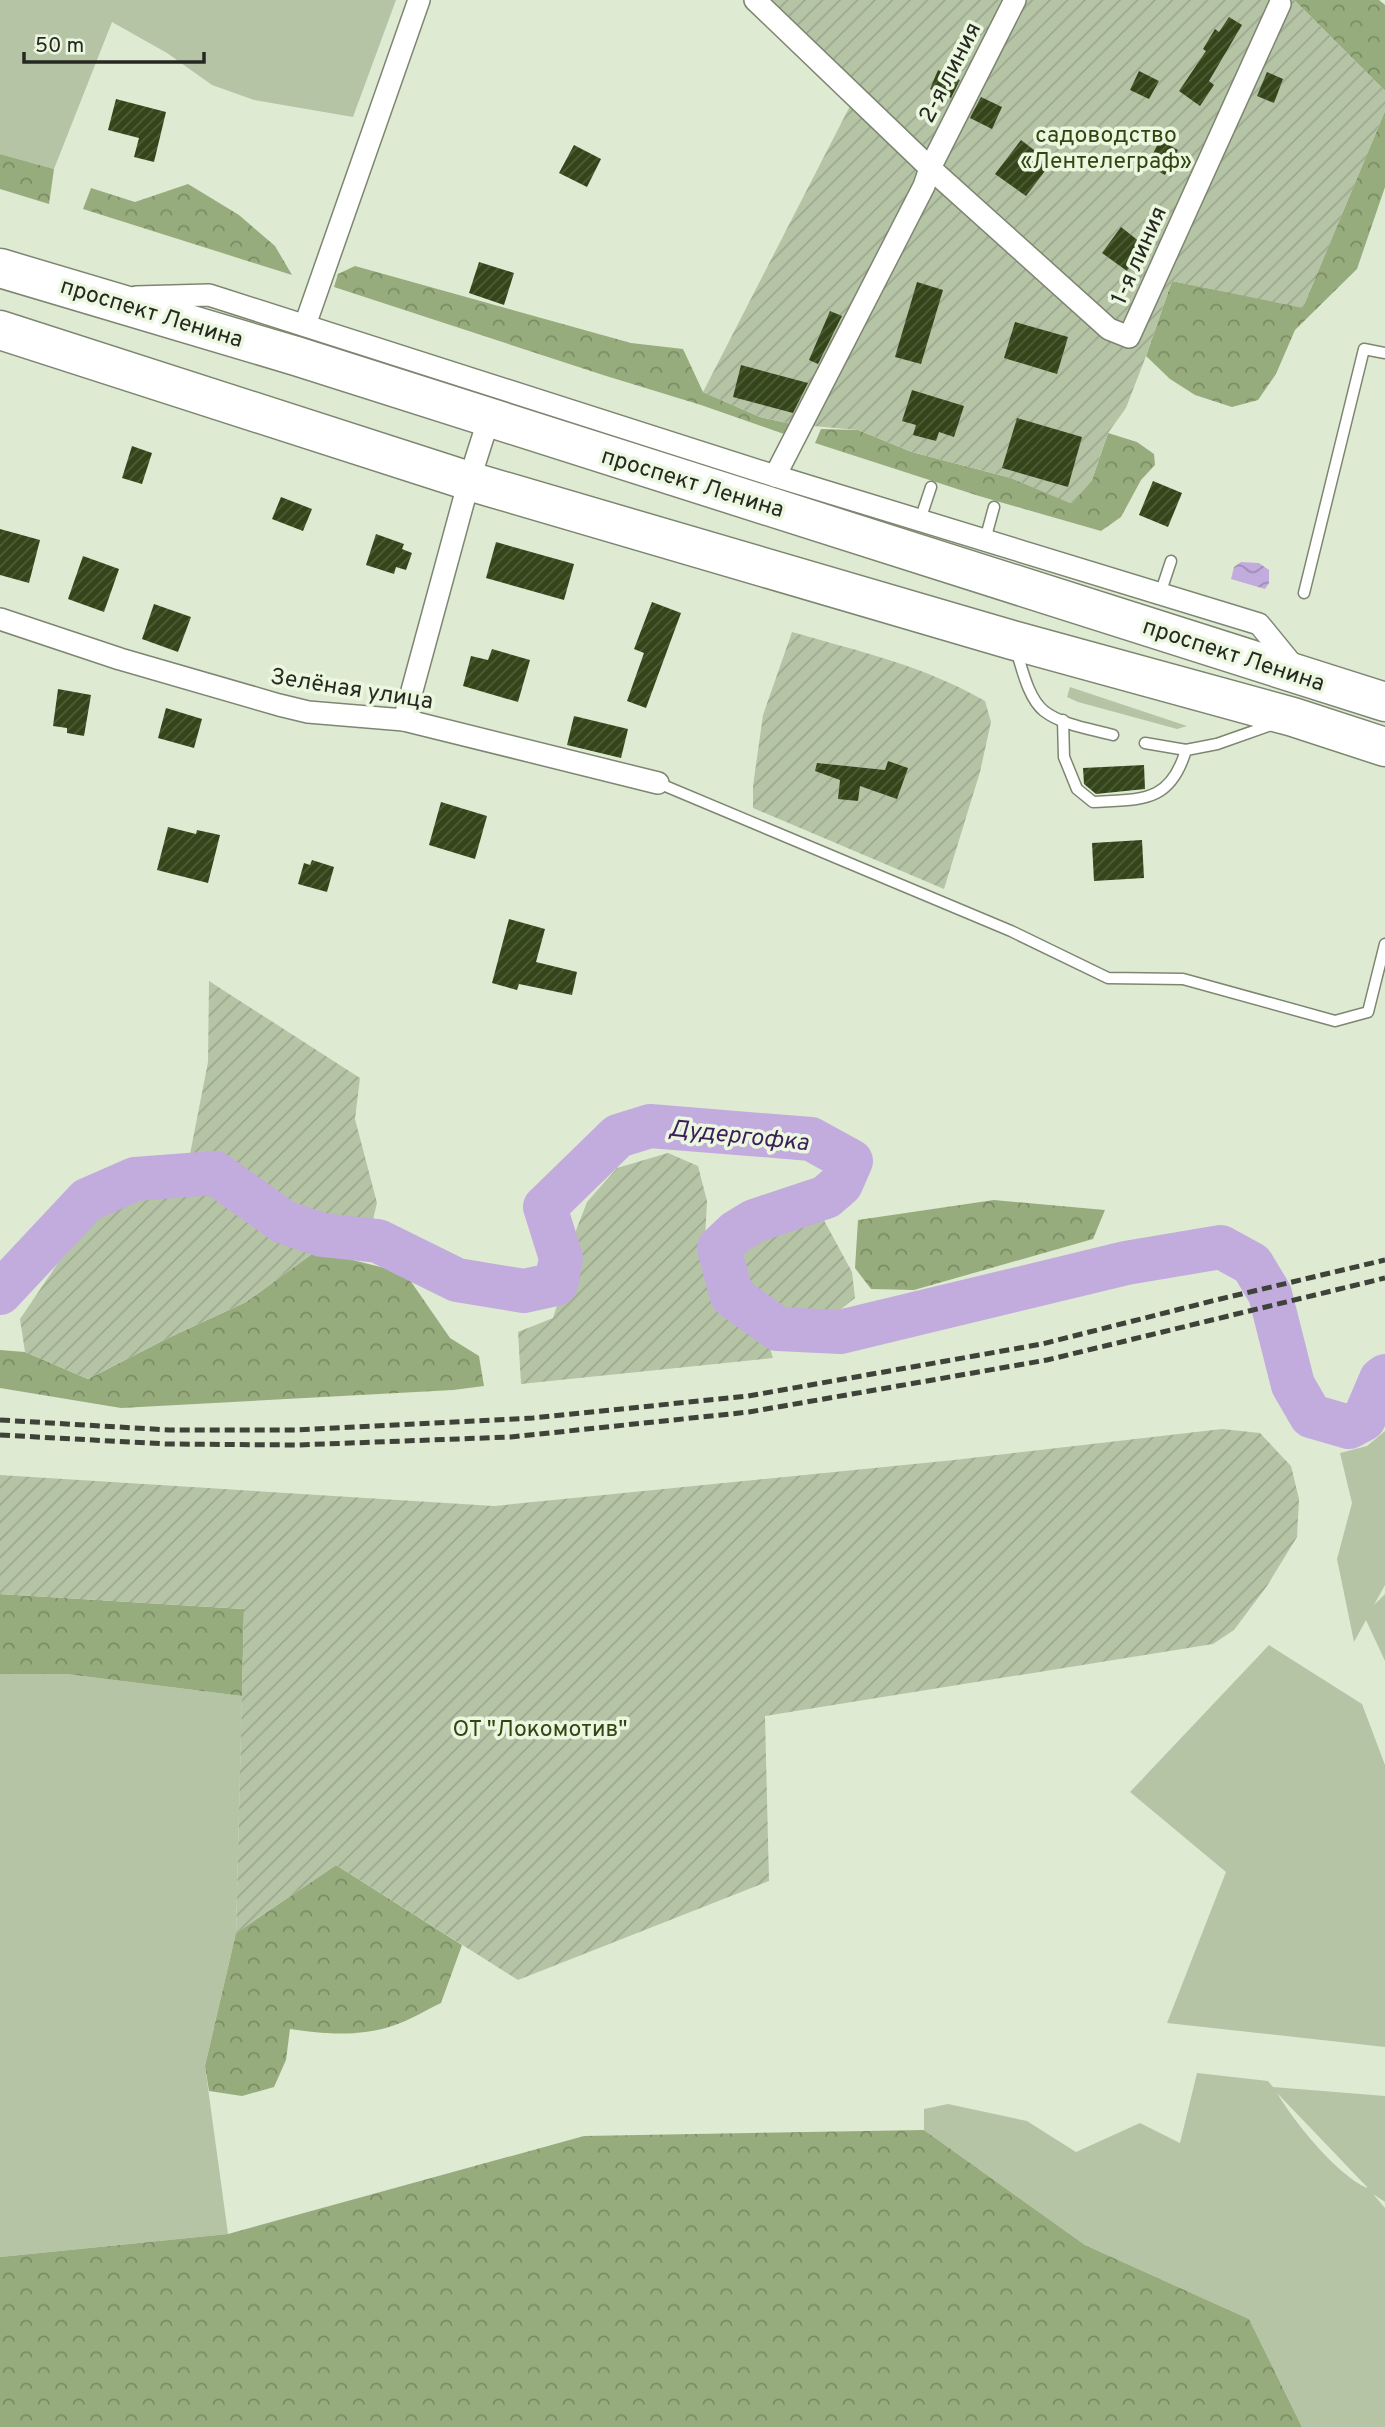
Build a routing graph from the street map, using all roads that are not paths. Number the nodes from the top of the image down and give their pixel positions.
1 (419, 0) edge
2 (1015, 0) edge
3 (755, 1) edge
4 (1280, 4) dead end
5 (930, 168) junction
6 (0, 268) edge
7 (108, 298) junction
8 (305, 325) junction
9 (0, 330) edge
10 (1385, 353) edge
11 (489, 418) junction
12 (775, 476) junction
13 (469, 481) junction
14 (931, 487) dead end
15 (994, 508) dead end
16 (920, 520) junction
17 (985, 540) junction
18 (1171, 561) dead end
19 (1304, 593) dead end
20 (1160, 594) junction
21 (0, 618) edge
22 (1012, 640) junction
23 (1301, 676) junction
24 (1385, 702) edge
25 (1293, 717) junction
26 (404, 720) junction
27 (1063, 720) junction
28 (1113, 735) dead end
29 (1145, 743) dead end
30 (1385, 747) edge
31 (1186, 750) junction
32 (658, 783) joint
33 (1385, 944) edge

1 - 8 street
2 - 5 street, 2-я линия
3 - 5 street
4 - 5 street, 1-я линия
5 - 12 street, 2-я линия
6 - 7 highway, проспект Ленина
7 - 8 street
7 - 11 highway, проспект Ленина
8 - 12 street
9 - 13 highway, проспект Ленина
10 - 19 lane
11 - 13 street
11 - 23 highway, проспект Ленина
12 - 16 street
13 - 22 highway, проспект Ленина
13 - 26 street
14 - 16 lane
15 - 17 lane
16 - 17 street
17 - 20 street
18 - 20 lane
20 - 23 street
21 - 26 street, Зелёная улица
22 - 25 highway, проспект Ленина
22 - 27 lane
23 - 24 highway, проспект Ленина
25 - 30 highway, проспект Ленина
25 - 31 lane
26 - 32 street, Зелёная улица
27 - 28 lane
27 - 31 lane
29 - 31 lane
32 - 33 lane

